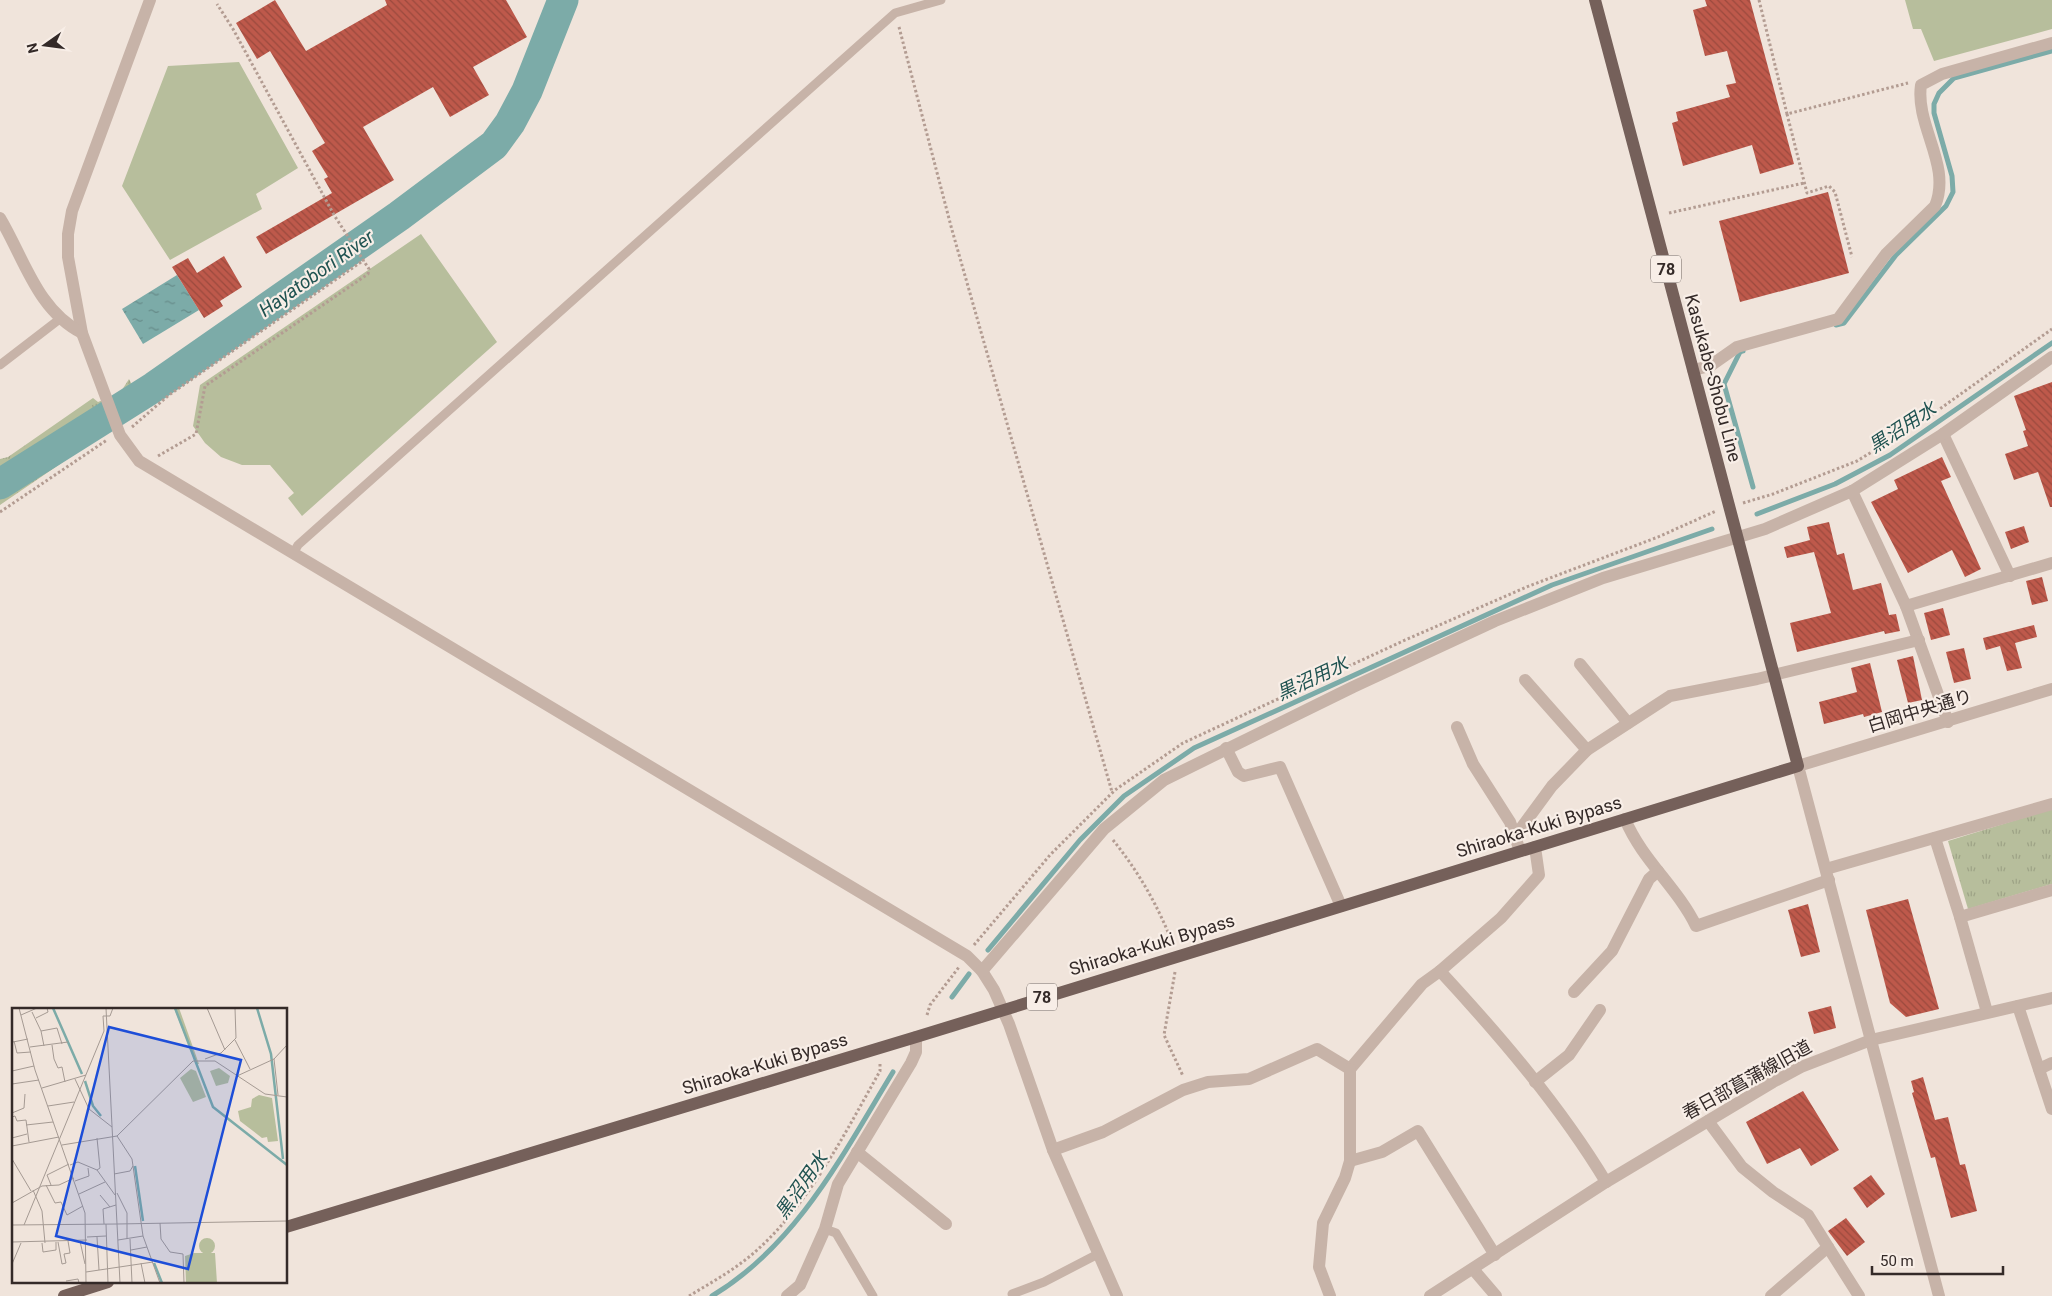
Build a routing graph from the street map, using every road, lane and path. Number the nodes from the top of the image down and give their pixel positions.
1 (150, 0) edge
2 (942, 0) edge
3 (1594, 0) edge
4 (1759, 0) edge
5 (217, 4) dead end
6 (895, 13) junction
7 (2052, 43) edge
8 (1921, 85) junction
9 (1787, 114) junction
10 (1804, 182) junction
11 (1669, 214) dead end
12 (0, 218) edge
13 (1852, 257) dead end
14 (364, 260) junction
15 (61, 318) junction
16 (2052, 330) edge
17 (82, 333) junction
18 (2052, 357) edge
19 (0, 365) edge
20 (1693, 370) junction
21 (118, 432) junction
22 (1943, 434) junction
23 (156, 459) dead end
24 (1852, 492) junction
25 (1745, 503) dead end
26 (0, 512) edge
27 (1738, 538) junction
28 (294, 552) junction
29 (2052, 564) edge
30 (2010, 576) junction
31 (1906, 606) junction
32 (1919, 640) junction
33 (1580, 664) dead end
34 (1774, 674) junction
35 (1525, 680) dead end
36 (2052, 689) edge
37 (1948, 722) junction
38 (1628, 723) junction
39 (1458, 727) dead end
40 (1226, 748) junction
41 (1587, 750) junction
42 (1798, 766) junction
43 (1112, 792) dead end
44 (2052, 804) edge
45 (1625, 819) junction
46 (1104, 829) junction
47 (1516, 835) junction
48 (1935, 838) junction
49 (1535, 847) junction
50 (1520, 851) junction
51 (1658, 871) junction
52 (1827, 875) junction
53 (2052, 890) edge
54 (1341, 906) junction
55 (1960, 916) junction
56 (1177, 956) junction
57 (959, 967) dead end
58 (982, 971) junction
59 (1440, 972) junction
60 (1574, 992) dead end
61 (2052, 998) edge
62 (2018, 1006) junction
63 (1002, 1010) junction
64 (1600, 1010) dead end
65 (1987, 1012) junction
66 (927, 1015) dead end
67 (916, 1037) junction
68 (1871, 1040) junction
69 (2052, 1063) edge
70 (880, 1064) dead end
71 (2039, 1069) junction
72 (1350, 1070) junction
73 (1535, 1082) junction
74 (1188, 1088) junction
75 (2052, 1109) edge
76 (1708, 1121) junction
77 (1053, 1150) junction
78 (857, 1152) junction
79 (1350, 1161) junction
80 (1606, 1182) junction
81 (946, 1224) dead end
82 (288, 1226) edge
83 (825, 1228) junction
84 (1828, 1247) junction
85 (1098, 1254) junction
86 (1495, 1255) junction
87 (1473, 1269) junction
88 (102, 1284) edge
89 (1012, 1294) dead end
90 (64, 1296) edge
91 (689, 1296) edge
92 (787, 1296) edge
93 (873, 1296) edge
94 (1117, 1296) edge
95 (1330, 1296) edge
96 (1430, 1296) edge
97 (1496, 1296) edge
98 (1771, 1296) edge
99 (1859, 1296) edge
100 (1939, 1296) edge

1 - 17 street
2 - 6 lane
3 - 20 main road, Kasukabe-Shobu Line / 78
4 - 9 path
5 - 14 path
6 - 28 lane
6 - 43 path
7 - 8 street
8 - 9 path
8 - 20 street
9 - 10 path
10 - 11 path
10 - 13 path
12 - 15 street
14 - 21 path
14 - 23 path
15 - 17 street
15 - 19 lane
16 - 25 path
17 - 21 street
18 - 22 street
20 - 27 main road, Kasukabe-Shobu Line / 78
21 - 26 path
21 - 28 street
22 - 24 street
22 - 30 street
24 - 27 street
24 - 31 street
27 - 34 main road, Kasukabe-Shobu Line / 78
27 - 40 street
28 - 58 street
29 - 30 street
30 - 31 street
31 - 32 street
32 - 34 street
32 - 37 street
33 - 38 street
34 - 38 street
34 - 42 main road, Kasukabe-Shobu Line / 78
35 - 41 street
36 - 37 street, 白岡中央通り
37 - 42 street, 白岡中央通り
38 - 41 street
39 - 47 street
40 - 46 street
40 - 54 street
41 - 47 street
42 - 45 main road, Shiraoka-Kuki Bypass / 78
42 - 52 street
44 - 48 street
45 - 49 main road, Shiraoka-Kuki Bypass / 78
45 - 51 street
46 - 56 path
46 - 58 street
47 - 50 street
48 - 52 street
48 - 55 street
49 - 50 main road, Shiraoka-Kuki Bypass / 78
49 - 59 street
50 - 54 main road, Shiraoka-Kuki Bypass / 78
51 - 52 street
51 - 60 street
52 - 68 street
53 - 55 street
54 - 56 main road, Shiraoka-Kuki Bypass / 78
55 - 65 street
56 - 63 main road, Shiraoka-Kuki Bypass / 78
56 - 74 path
57 - 66 path
58 - 63 street
59 - 72 street
59 - 73 street
61 - 62 street, 春日部菖蒲線旧道
62 - 65 street, 春日部菖蒲線旧道
62 - 71 street
63 - 67 main road, Shiraoka-Kuki Bypass / 78
63 - 77 street
64 - 73 street
65 - 68 street, 春日部菖蒲線旧道
67 - 78 street
67 - 82 main road, Shiraoka-Kuki Bypass / 78
68 - 76 street, 春日部菖蒲線旧道
68 - 100 street
69 - 71 street
70 - 91 path
71 - 75 street
72 - 74 street
72 - 79 street
73 - 80 street
74 - 77 street
76 - 80 street, 春日部菖蒲線旧道
76 - 84 street
77 - 85 street
78 - 81 street
78 - 83 street
79 - 86 street
79 - 95 street
80 - 86 street, 春日部菖蒲線旧道
83 - 92 street
83 - 93 lane
84 - 98 street
84 - 99 street
85 - 89 lane
85 - 94 street
86 - 87 street, 春日部菖蒲線旧道
87 - 96 street, 春日部菖蒲線旧道
87 - 97 street
88 - 90 main road

